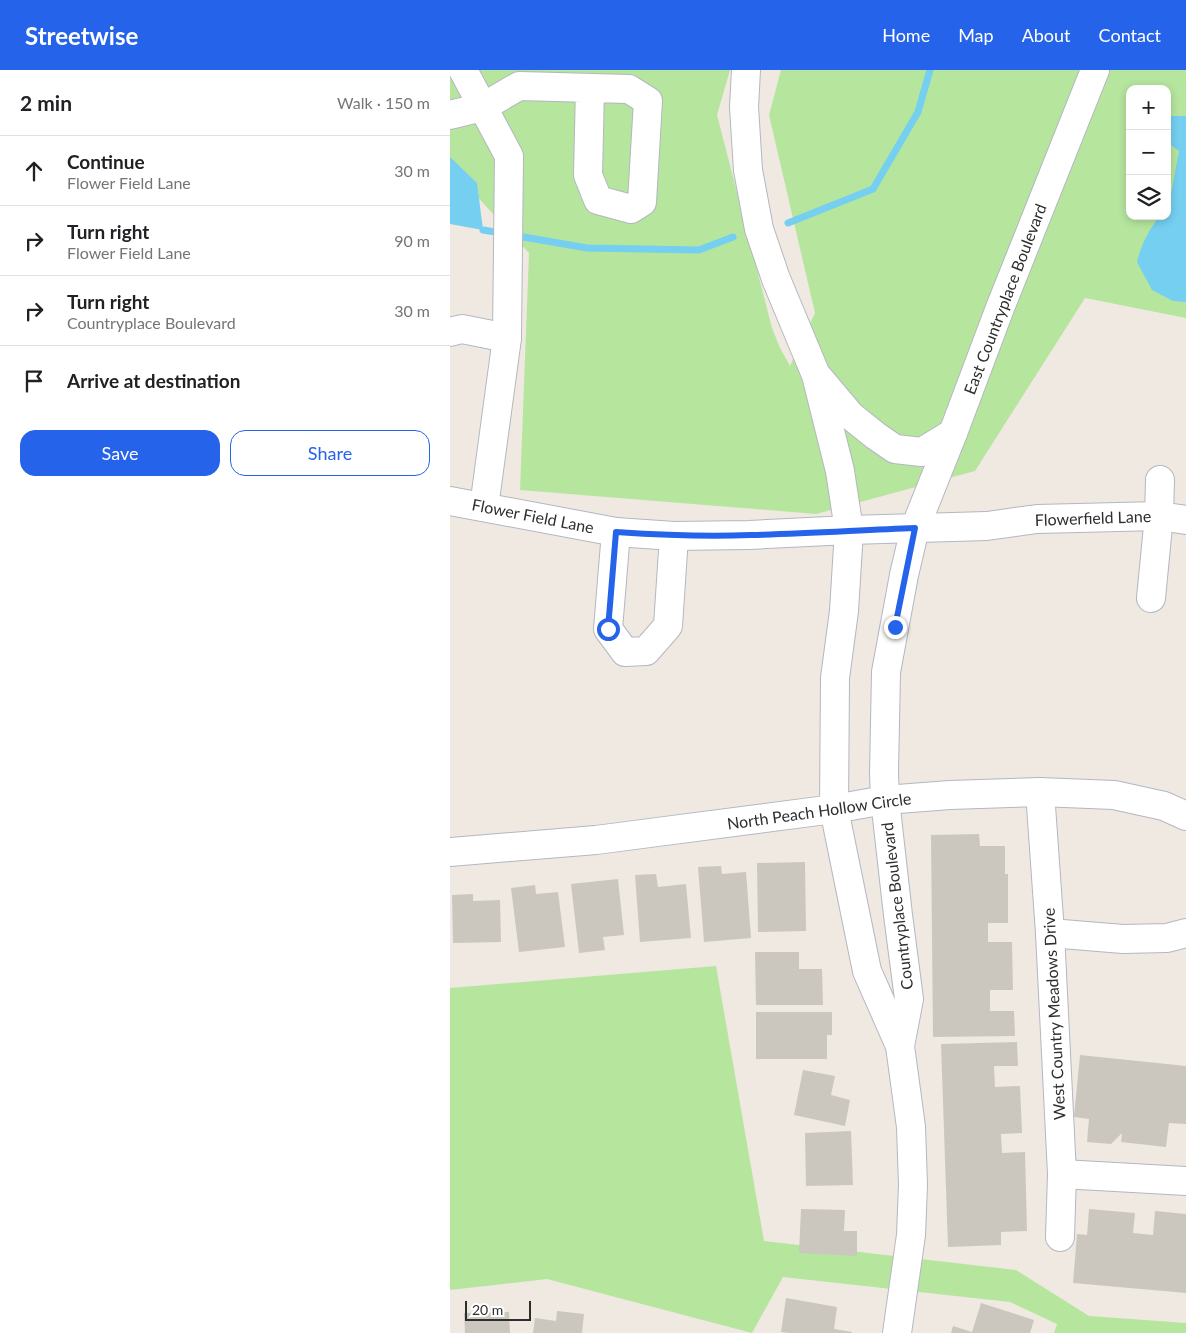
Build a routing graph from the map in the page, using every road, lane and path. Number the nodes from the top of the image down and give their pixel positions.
1 (463, 70) edge
2 (746, 70) edge
3 (1096, 70) edge
4 (590, 88) dead end
5 (483, 107) junction
6 (450, 114) edge
7 (450, 332) edge
8 (507, 338) junction
9 (816, 375) junction
10 (953, 433) junction
11 (1160, 480) dead end
12 (450, 501) edge
13 (484, 507) junction
14 (1160, 516) junction
15 (1186, 520) edge
16 (1001, 524) joint
17 (915, 528) junction
18 (849, 530) junction
19 (616, 532) junction
20 (674, 536) junction
21 (1151, 598) dead end
22 (1040, 792) junction
23 (884, 800) junction
24 (834, 809) junction
25 (1186, 816) edge
26 (450, 852) edge
27 (1050, 933) junction
28 (1186, 933) edge
29 (900, 1046) junction
30 (1062, 1174) junction
31 (1186, 1181) edge
32 (1060, 1237) dead end
33 (898, 1333) edge

1 - 5 street
2 - 9 street
3 - 10 street, East Countryplace Boulevard
4 - 5 street
5 - 6 street
5 - 8 street
7 - 8 street
8 - 13 street
9 - 10 street
9 - 18 street, Countryplace Boulevard
10 - 17 street, East Countryplace Boulevard
11 - 14 street
12 - 13 street, Flower Field Lane
13 - 19 street, Flower Field Lane
14 - 15 street, Flowerfield Lane
14 - 16 street, Flowerfield Lane
14 - 21 street
16 - 17 street, Flower Field Lane
17 - 18 street, Flower Field Lane
17 - 23 street, Countryplace Boulevard
18 - 20 street, Flower Field Lane
18 - 24 street, Countryplace Boulevard
19 - 20 street, Flower Field Lane
19 - 20 street, Flower Field Lane
22 - 23 street, North Peach Hollow Circle
22 - 25 street, North Peach Hollow Circle
22 - 27 street, West Country Meadows Drive
23 - 24 street, North Peach Hollow Circle
23 - 29 street, Countryplace Boulevard
24 - 26 street, North Peach Hollow Circle
24 - 29 street, Countryplace Boulevard
27 - 28 street
27 - 30 street, West Country Meadows Drive
29 - 33 street, Countryplace Boulevard
30 - 31 street
30 - 32 street, West Country Meadows Drive

